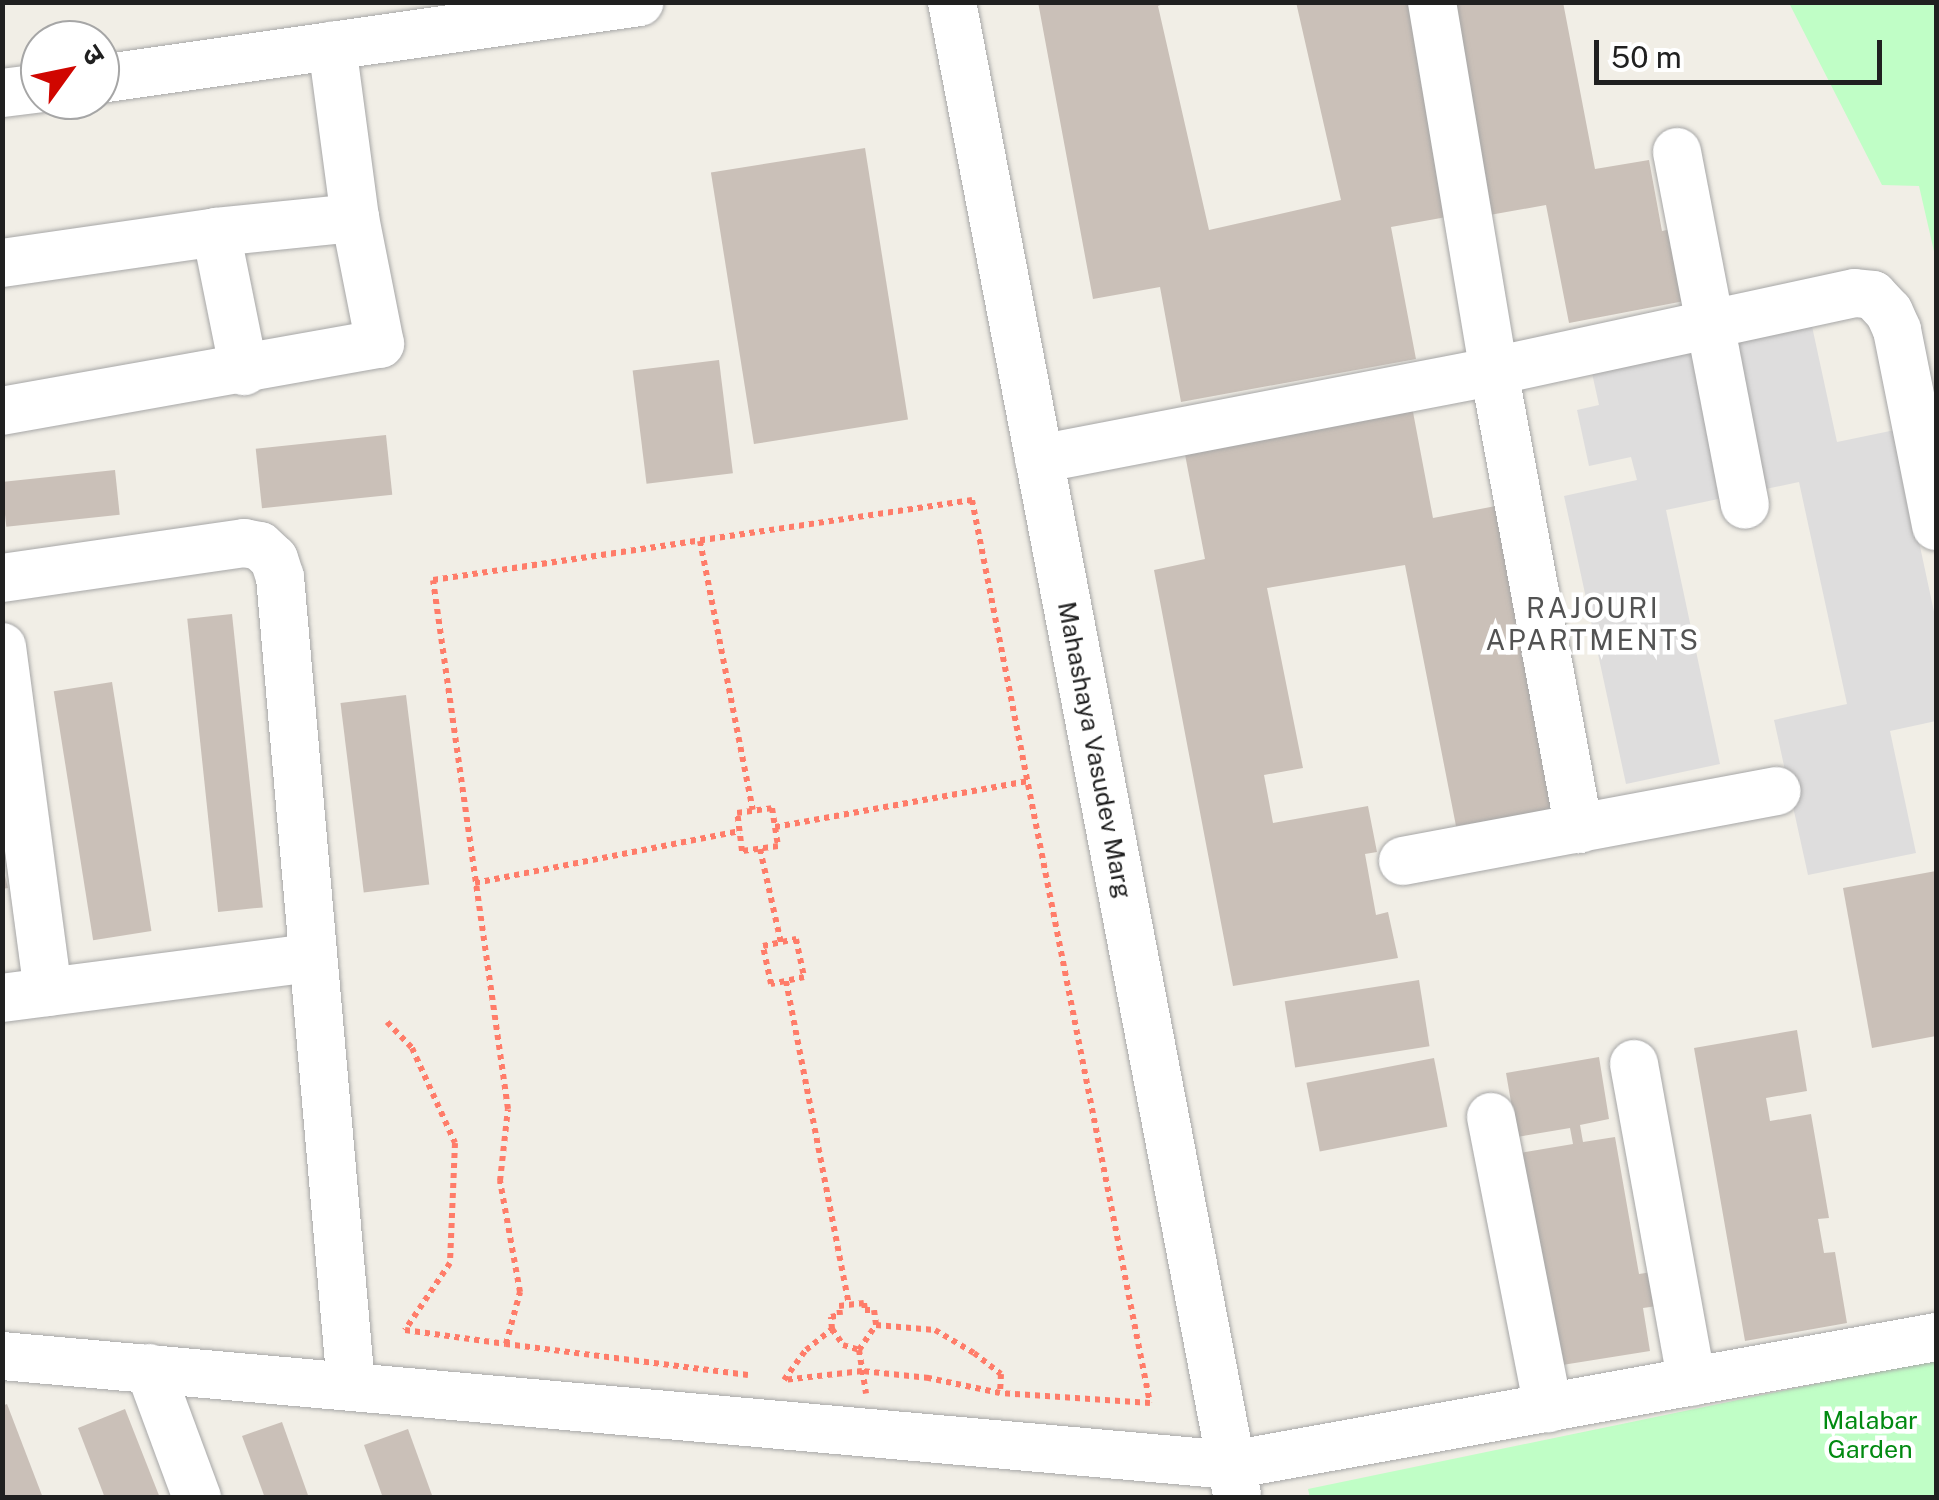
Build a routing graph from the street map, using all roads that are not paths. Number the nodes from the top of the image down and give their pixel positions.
1 (640, 2) edge
2 (952, 2) edge
3 (1432, 2) edge
4 (332, 46) junction
5 (120, 76) edge
6 (1678, 152) dead end
7 (355, 218) junction
8 (216, 232) junction
9 (2, 263) edge
10 (1711, 324) junction
11 (244, 371) junction
12 (1494, 372) junction
13 (2, 410) edge
14 (1039, 459) junction
15 (1745, 505) dead end
16 (1936, 526) edge
17 (2, 578) edge
18 (2, 647) edge
19 (1777, 791) dead end
20 (1580, 829) junction
21 (1403, 861) dead end
22 (312, 958) junction
23 (25, 995) edge
24 (1634, 1064) dead end
25 (1491, 1117) dead end
26 (1936, 1337) edge
27 (2, 1356) edge
28 (149, 1368) junction
29 (1692, 1382) junction
30 (350, 1386) junction
31 (1548, 1408) junction
32 (1234, 1481) edge
33 (197, 1498) edge

1 - 4 street
2 - 14 street, Mahashaya Vasudev Marg
3 - 12 street
4 - 5 street
4 - 7 street
6 - 10 street
7 - 8 street
7 - 11 street
8 - 9 street
8 - 11 street
10 - 12 street
10 - 15 street
10 - 16 street
11 - 13 street
12 - 14 street
12 - 20 street
14 - 32 street, Mahashaya Vasudev Marg
17 - 22 street
18 - 23 street
19 - 20 street
20 - 21 street
22 - 23 street
22 - 30 street
24 - 29 street
25 - 31 street
26 - 29 street
27 - 28 street
28 - 30 street
28 - 33 street
29 - 31 street
30 - 32 street
31 - 32 street

